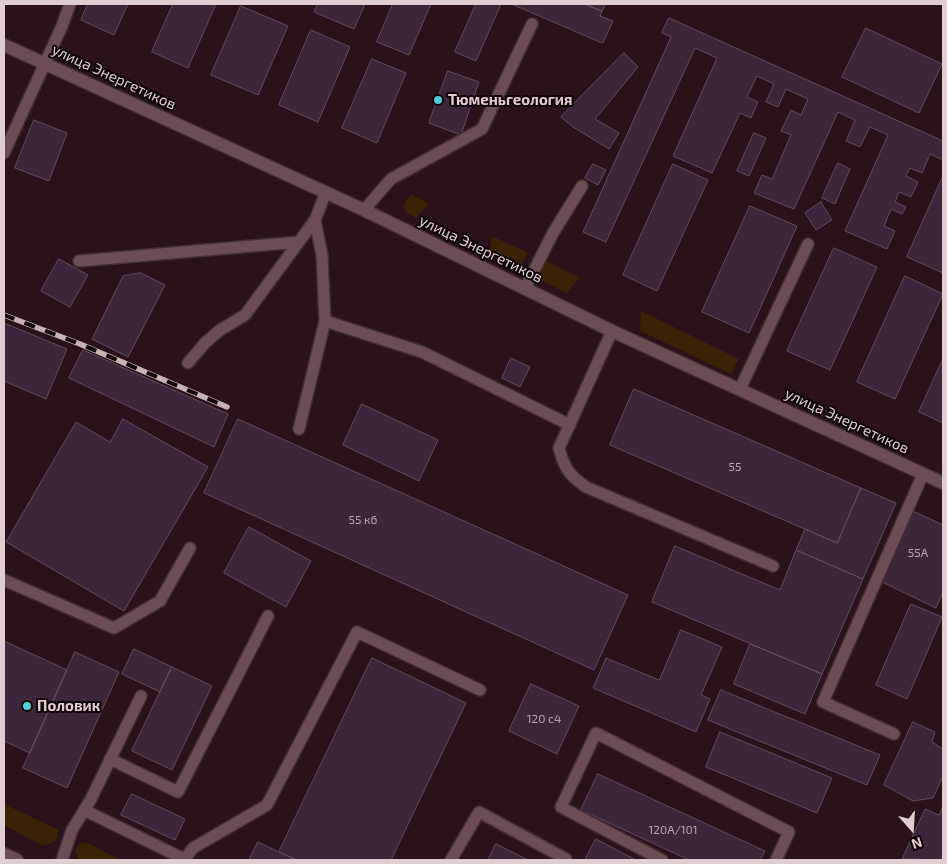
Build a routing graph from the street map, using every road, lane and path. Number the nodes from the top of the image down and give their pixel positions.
1 (70, 4) edge
2 (532, 24) dead end
3 (4, 45) edge
4 (44, 64) junction
5 (4, 153) edge
6 (582, 186) dead end
7 (326, 192) junction
8 (364, 210) junction
9 (316, 220) junction
10 (299, 242) junction
11 (808, 244) dead end
12 (79, 261) dead end
13 (525, 288) junction
14 (325, 321) junction
15 (612, 331) junction
16 (188, 363) dead end
17 (740, 390) junction
18 (570, 425) junction
19 (299, 429) dead end
20 (923, 474) junction
21 (943, 483) edge
22 (190, 548) dead end
23 (773, 566) dead end
24 (4, 580) edge
25 (268, 616) dead end
26 (480, 690) dead end
27 (141, 696) dead end
28 (894, 734) dead end
29 (110, 759) junction
30 (84, 810) junction
31 (4, 854) edge
32 (17, 860) edge
33 (62, 860) edge
34 (185, 860) edge
35 (451, 860) edge
36 (566, 860) edge
37 (662, 860) edge
38 (776, 860) edge

1 - 4 lane
2 - 8 lane
3 - 4 street, улица Энергетиков
4 - 5 lane
4 - 7 street, улица Энергетиков
6 - 13 lane
7 - 8 street, улица Энергетиков
7 - 9 lane
8 - 13 street, улица Энергетиков
9 - 10 lane
9 - 14 lane
10 - 12 lane
10 - 16 lane
11 - 17 lane
13 - 15 street, улица Энергетиков
14 - 18 lane
14 - 19 lane
15 - 17 street, улица Энергетиков
15 - 18 lane
17 - 20 street, улица Энергетиков
18 - 23 lane
20 - 21 street, улица Энергетиков
20 - 28 lane
22 - 24 lane
25 - 29 lane
26 - 34 lane
27 - 29 lane
29 - 30 lane
30 - 33 lane
30 - 34 lane
31 - 32 street
35 - 36 lane
37 - 38 lane

